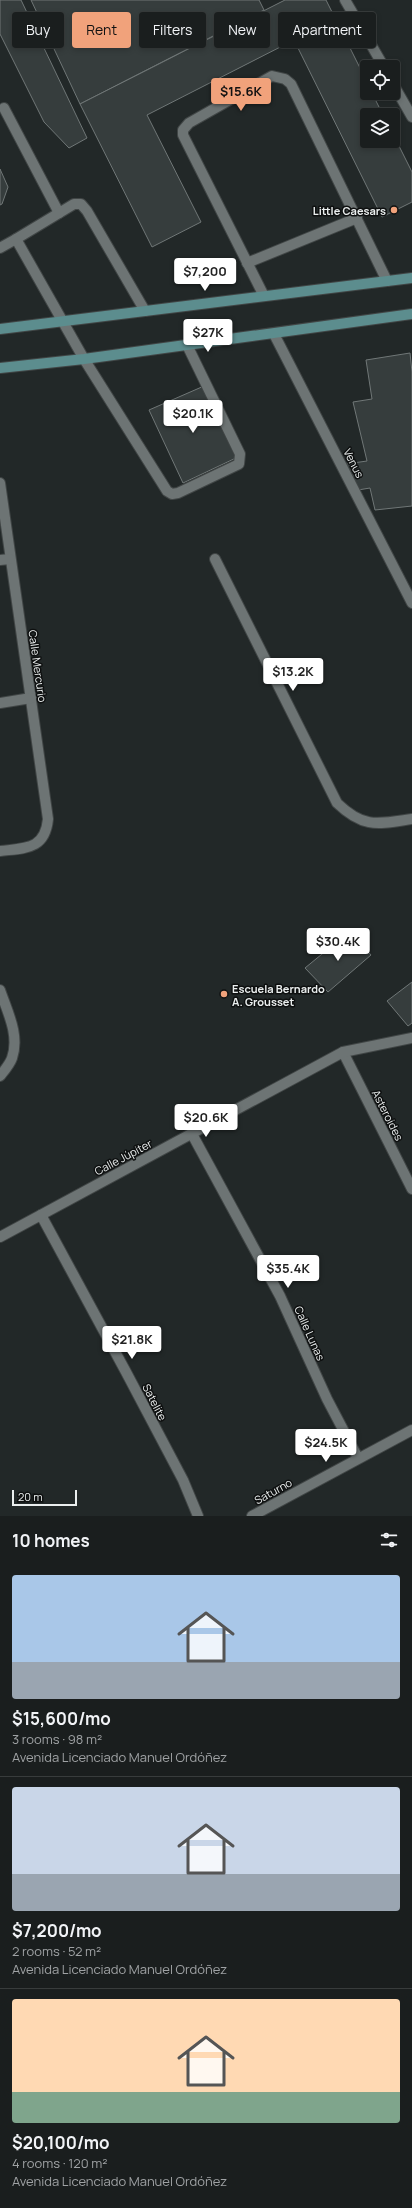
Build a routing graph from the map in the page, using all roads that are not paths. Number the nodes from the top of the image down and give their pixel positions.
1 (345, 0) edge
2 (380, 60) edge
3 (400, 96) edge
4 (1, 106) edge
5 (412, 117) edge
6 (59, 213) junction
7 (357, 218) junction
8 (16, 239) junction
9 (0, 248) edge
10 (247, 262) junction
11 (412, 278) edge
12 (387, 281) junction
13 (264, 296) junction
14 (145, 311) junction
15 (412, 314) edge
16 (62, 320) junction
17 (0, 329) edge
18 (274, 334) junction
19 (187, 345) junction
20 (84, 359) junction
21 (0, 368) edge
22 (0, 483) edge
23 (10, 559) junction
24 (215, 559) dead end
25 (0, 560) edge
26 (412, 604) edge
27 (31, 698) junction
28 (0, 703) edge
29 (412, 819) edge
30 (0, 851) edge
31 (0, 990) edge
32 (412, 1038) edge
33 (343, 1052) junction
34 (0, 1076) edge
35 (192, 1134) junction
36 (412, 1189) edge
37 (41, 1215) junction
38 (0, 1237) edge
39 (412, 1430) edge
40 (358, 1458) junction
41 (198, 1516) edge
42 (252, 1516) edge

1 - 2 street
3 - 5 street
4 - 6 street
6 - 8 street
6 - 14 street
7 - 10 street
7 - 10 street
7 - 12 street
8 - 9 street
8 - 16 street
10 - 13 street
11 - 12 main road
12 - 13 main road
13 - 14 main road
14 - 16 main road
15 - 18 main road
16 - 17 main road
16 - 20 street
18 - 19 main road
18 - 26 street, Venus
19 - 20 main road
19 - 20 street
20 - 21 main road
22 - 23 street, Calle Mercurio
23 - 25 street
23 - 27 street, Calle Mercurio
24 - 29 street
27 - 28 street
27 - 30 street, Calle Mercurio
31 - 34 street
32 - 33 street, Calle Júpiter
33 - 35 street, Calle Júpiter
33 - 36 street, Asteroides
35 - 37 street, Calle Júpiter
35 - 40 street, Calle Lunas
37 - 38 street, Calle Júpiter
37 - 41 street, Satelite
39 - 40 street, Saturno
40 - 42 street, Saturno

